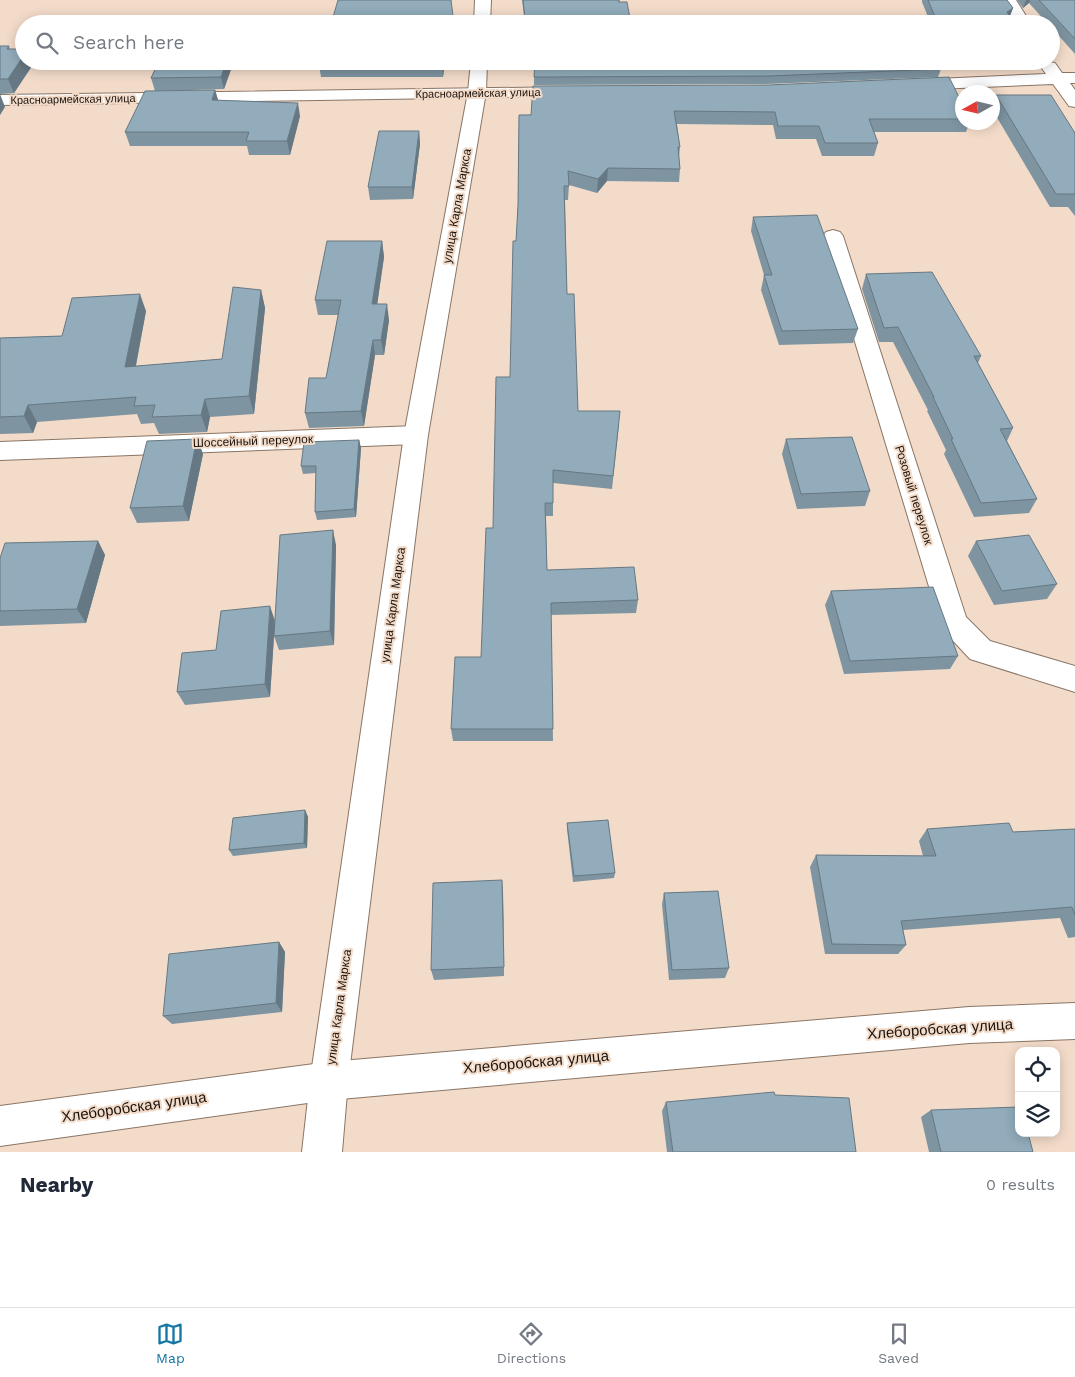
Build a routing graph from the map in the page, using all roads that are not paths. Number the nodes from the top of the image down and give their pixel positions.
1 (483, 0) edge
2 (1008, 0) edge
3 (482, 15) edge
4 (1017, 15) edge
5 (478, 70) edge
6 (1052, 70) edge
7 (1075, 78) edge
8 (1057, 79) junction
9 (893, 86) edge
10 (477, 92) junction
11 (587, 92) edge
12 (0, 100) edge
13 (1075, 102) edge
14 (833, 236) dead end
15 (416, 435) junction
16 (0, 451) edge
17 (1075, 679) edge
18 (1075, 1021) edge
19 (328, 1081) junction
20 (0, 1126) edge
21 (322, 1152) edge

1 - 3 street
2 - 4 street
5 - 10 street, улица Карла Маркса
6 - 8 street
7 - 8 street
8 - 9 street
8 - 13 street
10 - 11 street, Красноармейская улица
10 - 12 street, Красноармейская улица
10 - 15 street, улица Карла Маркса
14 - 17 street, Розовый переулок
15 - 16 street, Шоссейный переулок
15 - 19 street, улица Карла Маркса
18 - 19 street, Хлеборобская улица
19 - 20 street, Хлеборобская улица
19 - 21 street, улица Карла Маркса

